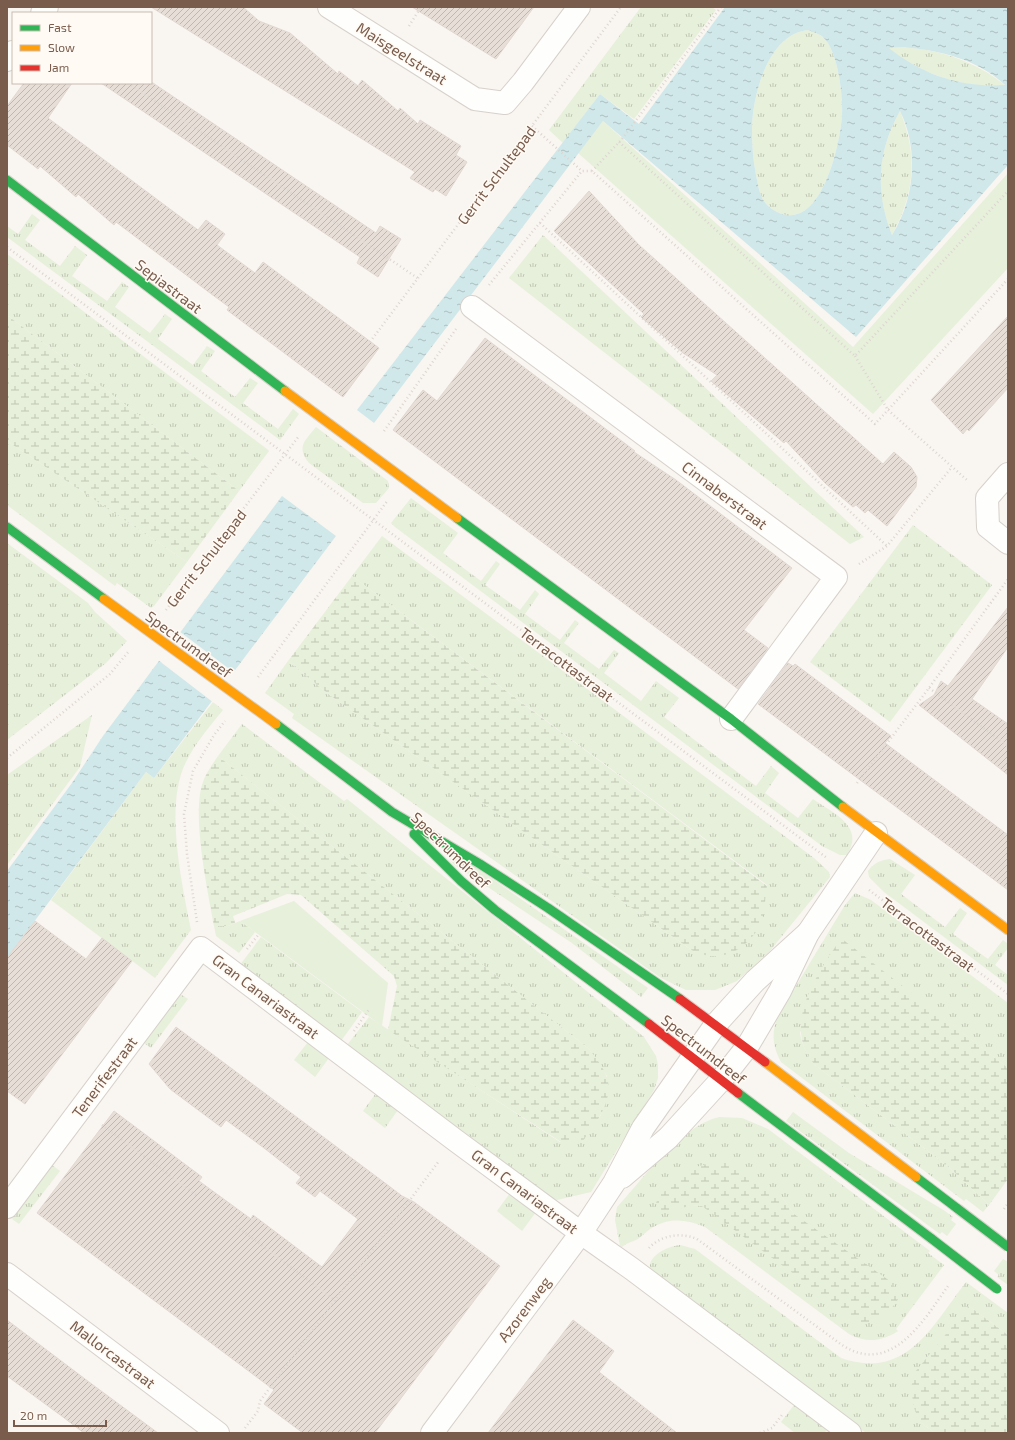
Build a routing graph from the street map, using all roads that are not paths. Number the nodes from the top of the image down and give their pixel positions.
1 (329, 7) edge
2 (579, 7) edge
3 (7, 180) edge
4 (472, 307) dead end
5 (1008, 474) edge
6 (7, 527) edge
7 (1008, 543) edge
8 (731, 719) junction
9 (392, 812) junction
10 (876, 834) junction
11 (1008, 930) edge
12 (808, 933) junction
13 (202, 948) joint
14 (716, 1024) junction
15 (747, 1047) junction
16 (691, 1058) junction
17 (720, 1080) junction
18 (614, 1183) junction
19 (7, 1207) edge
20 (581, 1233) junction
21 (1008, 1247) edge
22 (7, 1274) edge
23 (1000, 1291) dead end
24 (218, 1433) edge
25 (432, 1433) edge
26 (850, 1433) edge

1 - 2 street, Maisgeelstraat
3 - 8 main road, Sepiastraat
4 - 8 street, Cinnaberstraat
5 - 7 street
6 - 9 main road, Spectrumdreef, bridge
8 - 10 main road
9 - 14 main road, Spectrumdreef
9 - 16 main road, Spectrumdreef
10 - 11 main road
10 - 12 street
12 - 14 street
12 - 15 street
13 - 19 street, Tenerifestraat
13 - 20 street, Gran Canariastraat
14 - 15 main road, Spectrumdreef
14 - 16 street, Azorenweg
15 - 17 street, Azorenweg
15 - 21 main road, Spectrumdreef, bridge
16 - 17 main road, Spectrumdreef
16 - 18 street, Azorenweg
17 - 18 street, Azorenweg
17 - 23 main road, Spectrumdreef, bridge
18 - 20 street, Azorenweg
20 - 25 street, Azorenweg
20 - 26 street, Gran Canariastraat
22 - 24 street, Mallorcastraat

